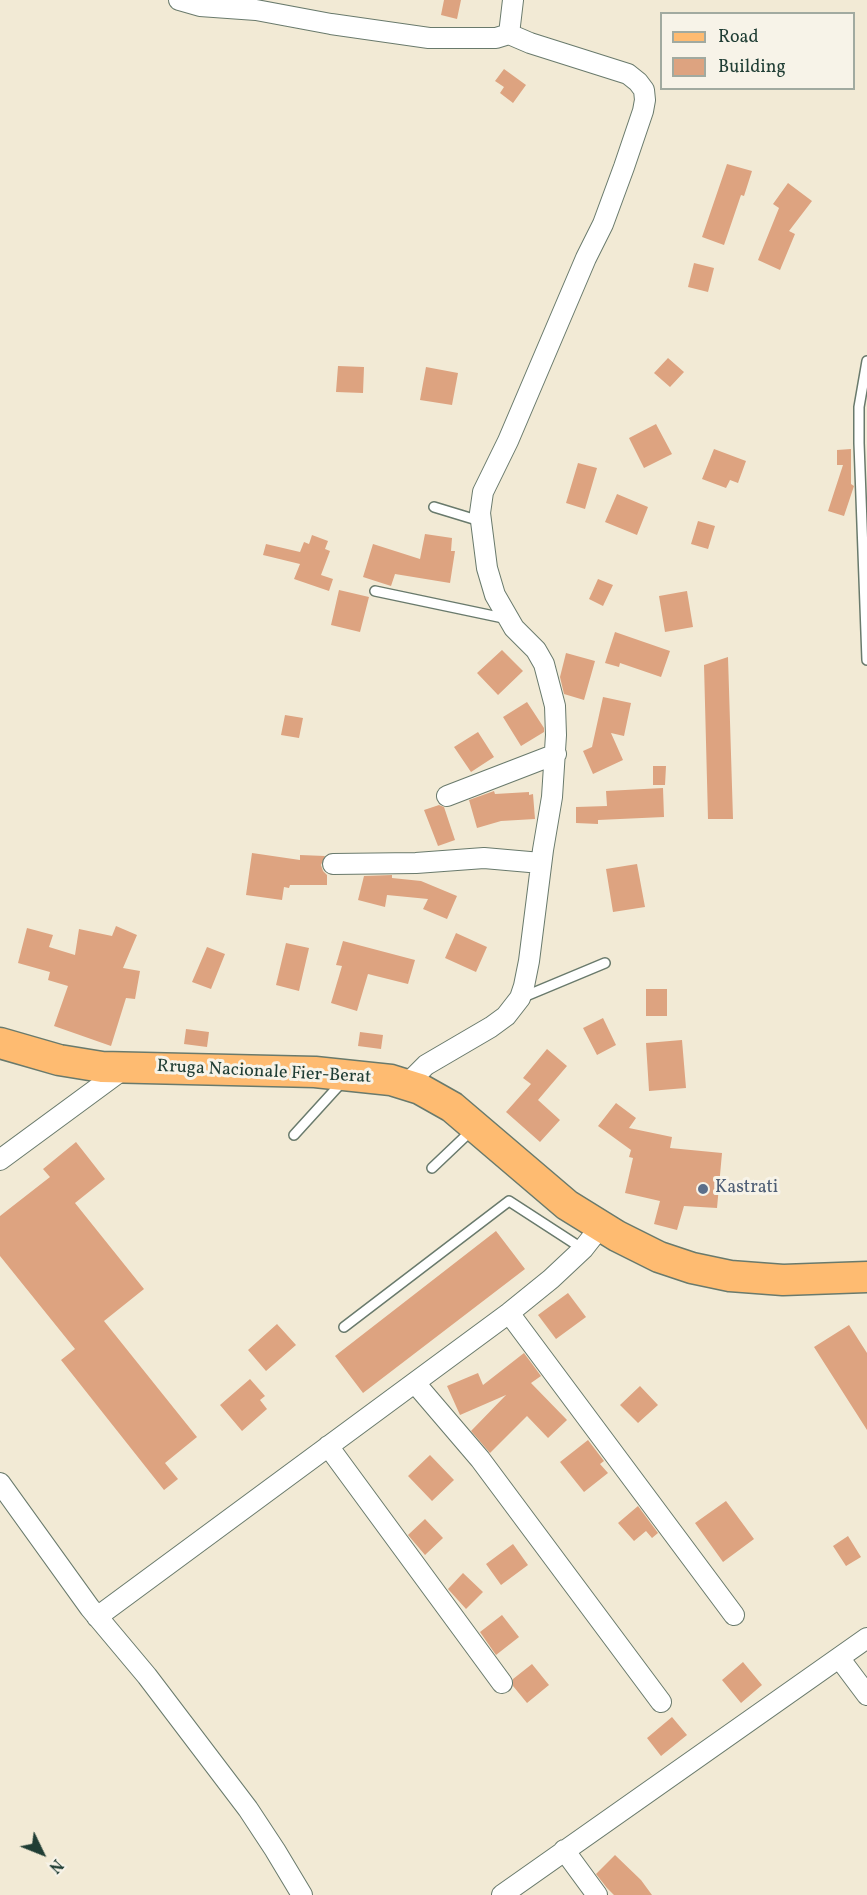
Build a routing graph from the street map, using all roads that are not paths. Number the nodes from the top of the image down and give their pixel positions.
1 (179, 0) edge
2 (513, 0) edge
3 (509, 34) junction
4 (867, 361) edge
5 (434, 507) dead end
6 (481, 521) junction
7 (375, 591) dead end
8 (508, 619) junction
9 (867, 660) edge
10 (555, 754) junction
11 (447, 796) dead end
12 (541, 863) junction
13 (333, 864) dead end
14 (605, 963) dead end
15 (520, 998) junction
16 (0, 1043) edge
17 (125, 1068) junction
18 (350, 1074) junction
19 (407, 1084) junction
20 (476, 1126) junction
21 (294, 1135) dead end
22 (0, 1160) edge
23 (432, 1168) dead end
24 (592, 1238) junction
25 (867, 1277) edge
26 (509, 1313) junction
27 (344, 1327) dead end
28 (415, 1383) junction
29 (328, 1446) junction
30 (0, 1483) edge
31 (734, 1615) dead end
32 (97, 1617) junction
33 (867, 1638) edge
34 (840, 1659) junction
35 (502, 1683) dead end
36 (867, 1695) edge
37 (661, 1702) dead end
38 (564, 1850) junction
39 (302, 1895) edge
40 (501, 1895) edge
41 (597, 1895) edge

1 - 3 street
2 - 3 street
3 - 6 street
4 - 9 lane
5 - 6 lane
6 - 8 street
7 - 8 lane
8 - 10 street
10 - 11 street
10 - 12 street
12 - 13 street
12 - 15 street
14 - 15 lane
15 - 19 street
16 - 17 main road, Rruga Nacionale Fier-Berat
17 - 18 main road, Rruga Nacionale Fier-Berat
17 - 22 street
18 - 19 main road, Rruga Nacionale Fier-Berat
18 - 21 lane
19 - 20 main road, Rruga Nacionale Fier-Berat
20 - 23 lane
20 - 24 main road, Rruga Nacionale Fier-Berat
24 - 25 main road, Rruga Nacionale Fier-Berat
24 - 26 street
24 - 27 lane
26 - 28 street
26 - 31 street
28 - 29 street
28 - 37 street
29 - 32 street
29 - 35 street
30 - 32 street
32 - 39 street
33 - 34 street
34 - 36 street
34 - 38 street
38 - 40 street
38 - 41 street

